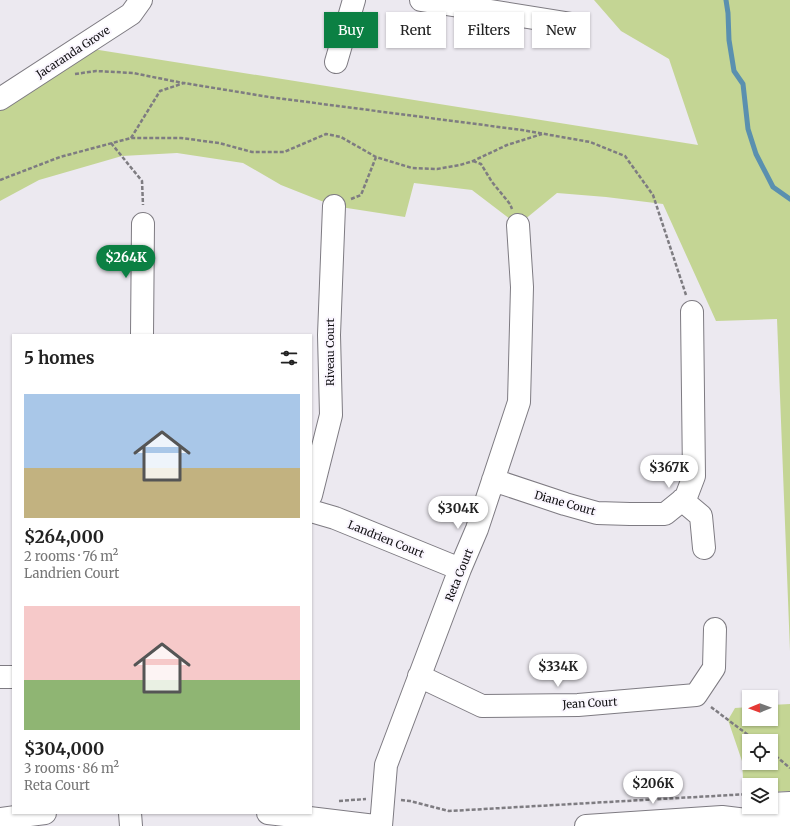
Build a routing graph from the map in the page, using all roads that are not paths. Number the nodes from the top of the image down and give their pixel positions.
1 (141, 0) edge
2 (354, 0) edge
3 (421, 0) edge
4 (532, 18) edge
5 (336, 62) dead end
6 (2, 93) edge
7 (334, 206) road end
8 (143, 224) road end
9 (518, 225) road end
10 (692, 312) road end
11 (142, 334) edge
12 (493, 480) junction
13 (312, 491) edge
14 (682, 500) junction
15 (312, 511) edge
16 (704, 548) dead end
17 (460, 569) junction
18 (715, 629) dead end
19 (419, 676) junction
20 (0, 677) edge
21 (12, 677) edge
22 (790, 803) edge
23 (778, 804) edge
24 (742, 811) edge
25 (38, 814) edge
26 (130, 814) edge
27 (276, 814) edge
28 (722, 817) junction
29 (0, 819) edge
30 (790, 822) edge
31 (131, 826) edge
32 (375, 826) edge
33 (381, 826) edge
34 (586, 826) edge

1 - 6 street, Jacaranda Grove
2 - 5 street
3 - 4 street
7 - 13 street, Riveau Court
8 - 11 street
9 - 12 street, Reta Court
10 - 14 street, Diane Court
12 - 14 street, Diane Court
12 - 17 street, Reta Court
14 - 16 street
15 - 17 street, Landrien Court
17 - 19 street, Reta Court
18 - 19 street, Jean Court
19 - 33 street, Reta Court
20 - 21 street
22 - 23 street
24 - 28 street
25 - 29 street
26 - 31 street
27 - 32 street
28 - 30 street
28 - 34 street

